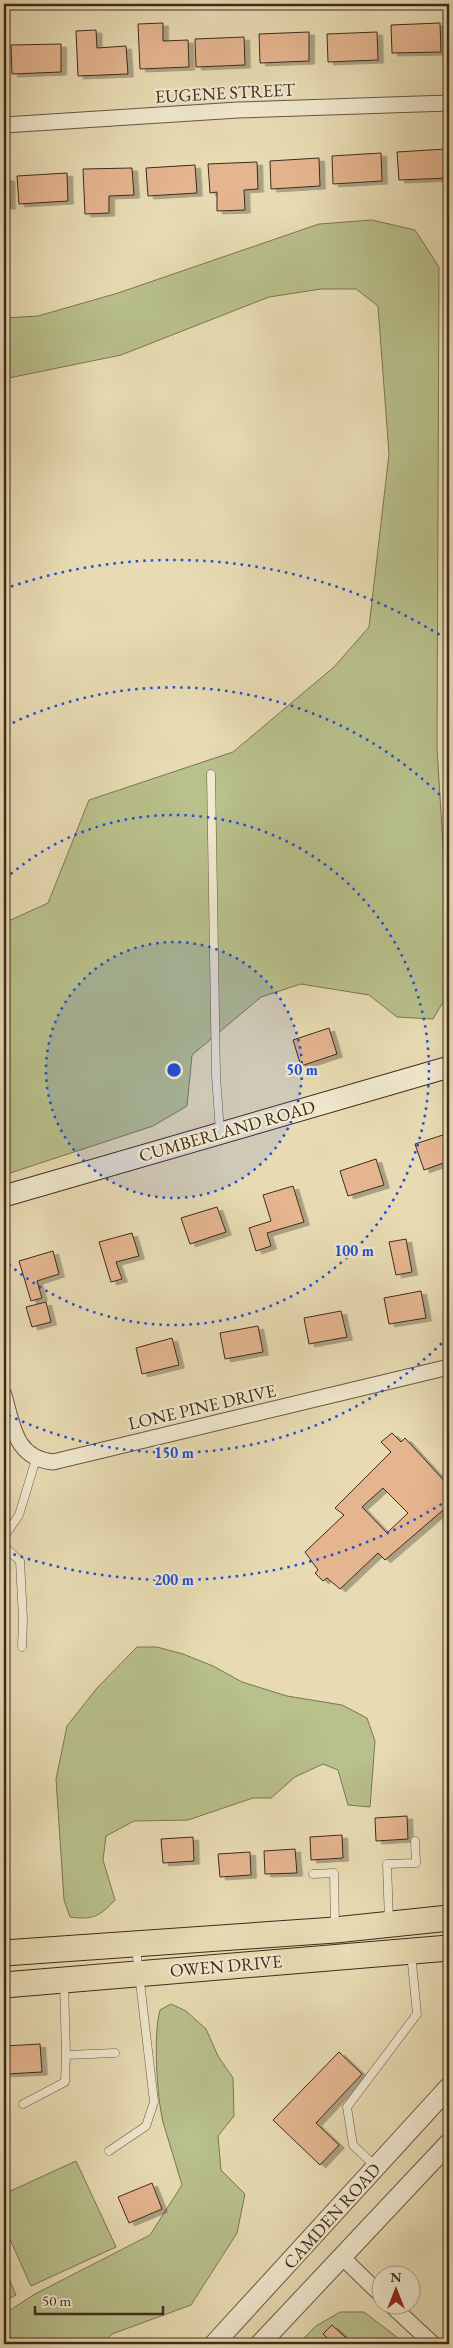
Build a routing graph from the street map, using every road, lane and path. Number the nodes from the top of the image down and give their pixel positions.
1 (449, 102) edge
2 (4, 125) edge
3 (212, 774) dead end
4 (449, 1066) edge
5 (220, 1133) junction
6 (4, 1196) edge
7 (449, 1368) edge
8 (4, 1395) edge
9 (36, 1459) junction
10 (4, 1537) edge
11 (4, 1546) edge
12 (22, 1647) dead end
13 (415, 1841) dead end
14 (313, 1874) dead end
15 (449, 1918) edge
16 (389, 1923) junction
17 (335, 1930) junction
18 (136, 1944) junction
19 (449, 1948) edge
20 (410, 1952) junction
21 (4, 1953) edge
22 (139, 1973) junction
23 (64, 1980) junction
24 (4, 1985) edge
25 (115, 2053) dead end
26 (66, 2055) junction
27 (449, 2087) edge
28 (23, 2104) dead end
29 (449, 2143) edge
30 (109, 2151) dead end
31 (376, 2167) junction
32 (342, 2257) junction
33 (370, 2284) edge
34 (403, 2316) edge
35 (214, 2344) edge
36 (260, 2344) edge
37 (433, 2344) edge

1 - 2 street, EUGENE STREET
3 - 5 lane
4 - 5 main road, CUMBERLAND ROAD
5 - 6 main road, CUMBERLAND ROAD
7 - 9 street, LONE PINE DRIVE
8 - 9 street
9 - 10 lane
11 - 12 lane
13 - 16 lane
14 - 17 lane
15 - 16 highway, OWEN DRIVE
16 - 17 highway, OWEN DRIVE
17 - 18 highway, OWEN DRIVE
18 - 21 highway, OWEN DRIVE
18 - 22 lane
19 - 20 highway, OWEN DRIVE
20 - 22 highway, OWEN DRIVE
20 - 31 lane
22 - 23 highway, OWEN DRIVE
22 - 30 lane
23 - 24 highway, OWEN DRIVE
23 - 26 lane
25 - 26 lane
26 - 28 lane
27 - 31 street, CAMDEN ROAD
29 - 32 street, CAMDEN ROAD
31 - 35 street, CAMDEN ROAD
32 - 33 street
32 - 36 street, CAMDEN ROAD
34 - 37 street

